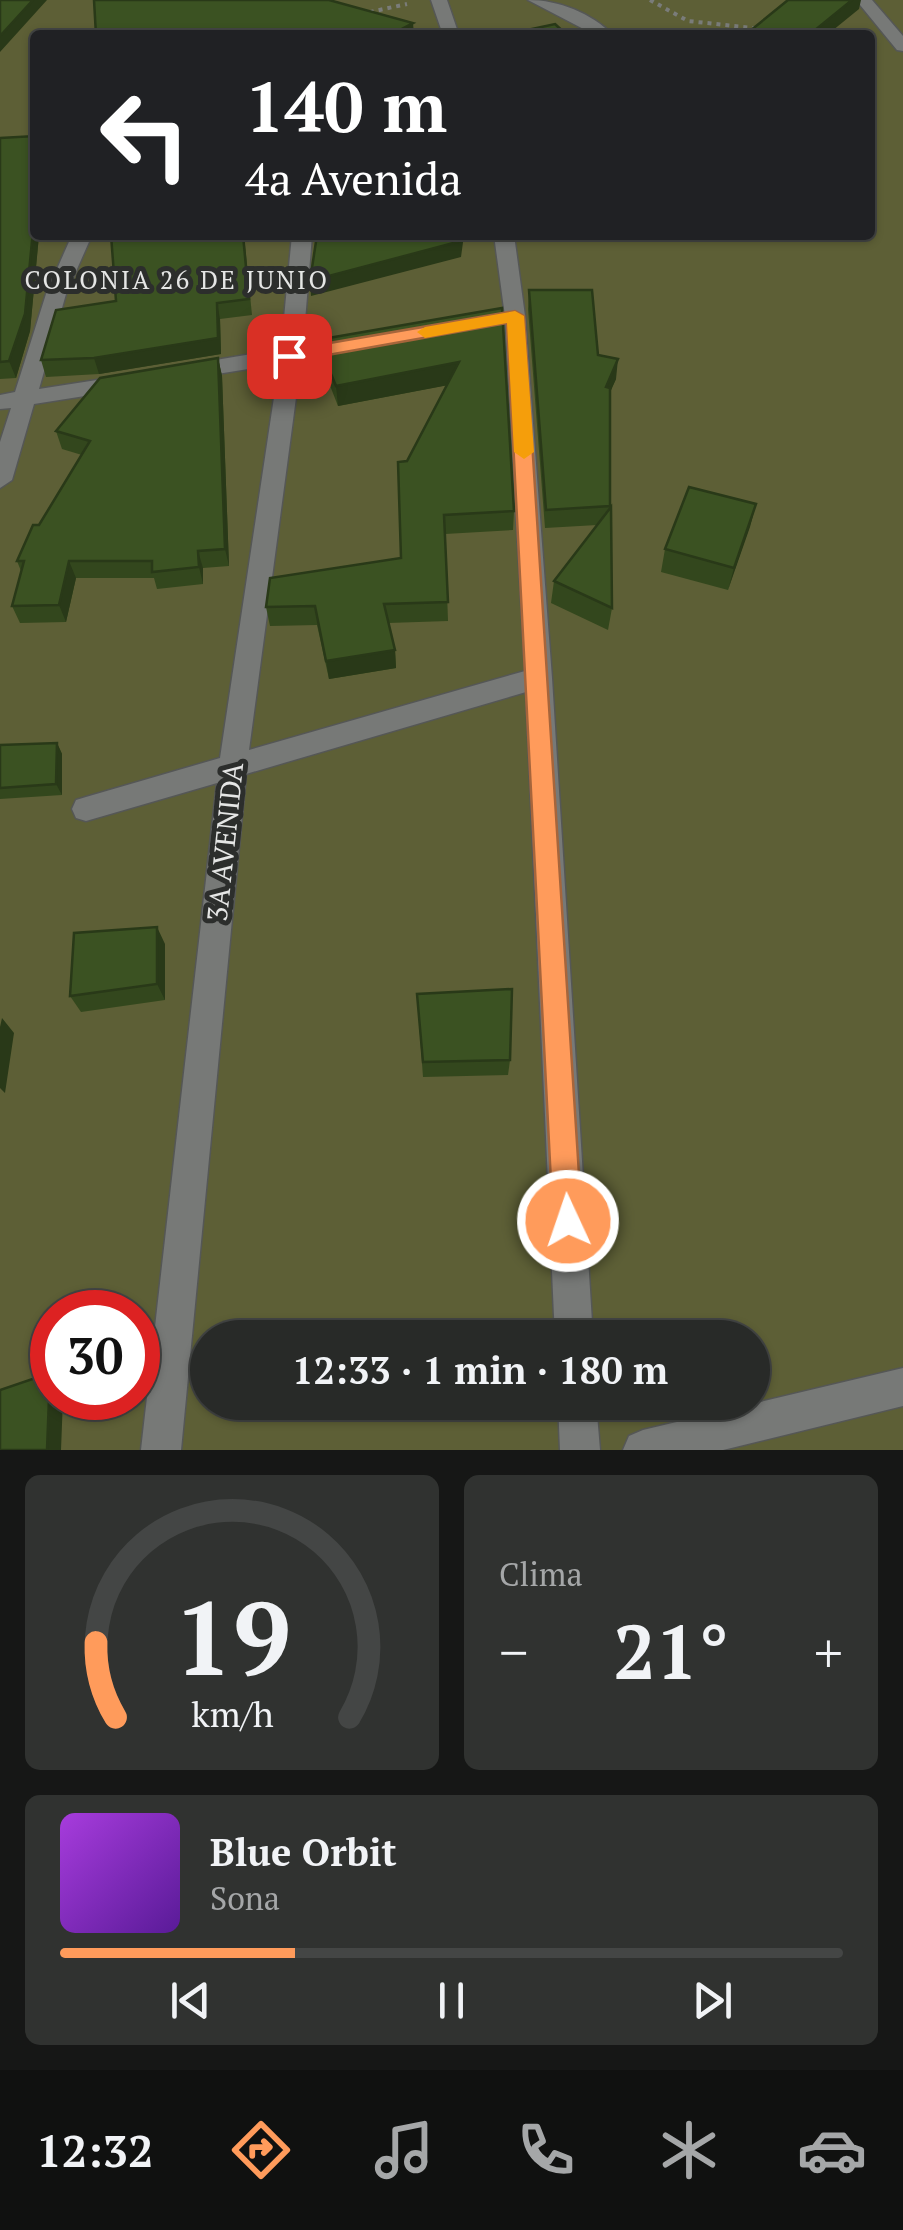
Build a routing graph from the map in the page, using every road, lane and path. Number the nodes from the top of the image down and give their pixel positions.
1 (536, 0) edge
2 (650, 0) edge
3 (864, 0) edge
4 (439, 1) edge
5 (360, 14) edge
6 (763, 28) edge
7 (449, 30) edge
8 (599, 30) edge
9 (903, 46) edge
10 (80, 240) edge
11 (302, 240) edge
12 (504, 240) edge
13 (383, 340) edge
14 (289, 356) junction
15 (23, 399) junction
16 (0, 402) edge
17 (0, 480) edge
18 (539, 678) junction
19 (233, 766) junction
20 (86, 809) dead end
21 (573, 1320) edge
22 (903, 1387) edge
23 (578, 1420) edge
24 (162, 1450) edge
25 (580, 1450) edge
26 (643, 1450) edge

1 - 8 street
2 - 6 path
3 - 9 street
4 - 5 path
4 - 7 street
10 - 15 street
11 - 14 street, 3A AVENIDA
12 - 18 street
13 - 14 street
14 - 15 street
14 - 19 street, 3A AVENIDA
15 - 16 street
15 - 17 street
18 - 19 street
18 - 21 street
19 - 20 street
19 - 24 street, 3A AVENIDA
22 - 26 street
23 - 25 street

